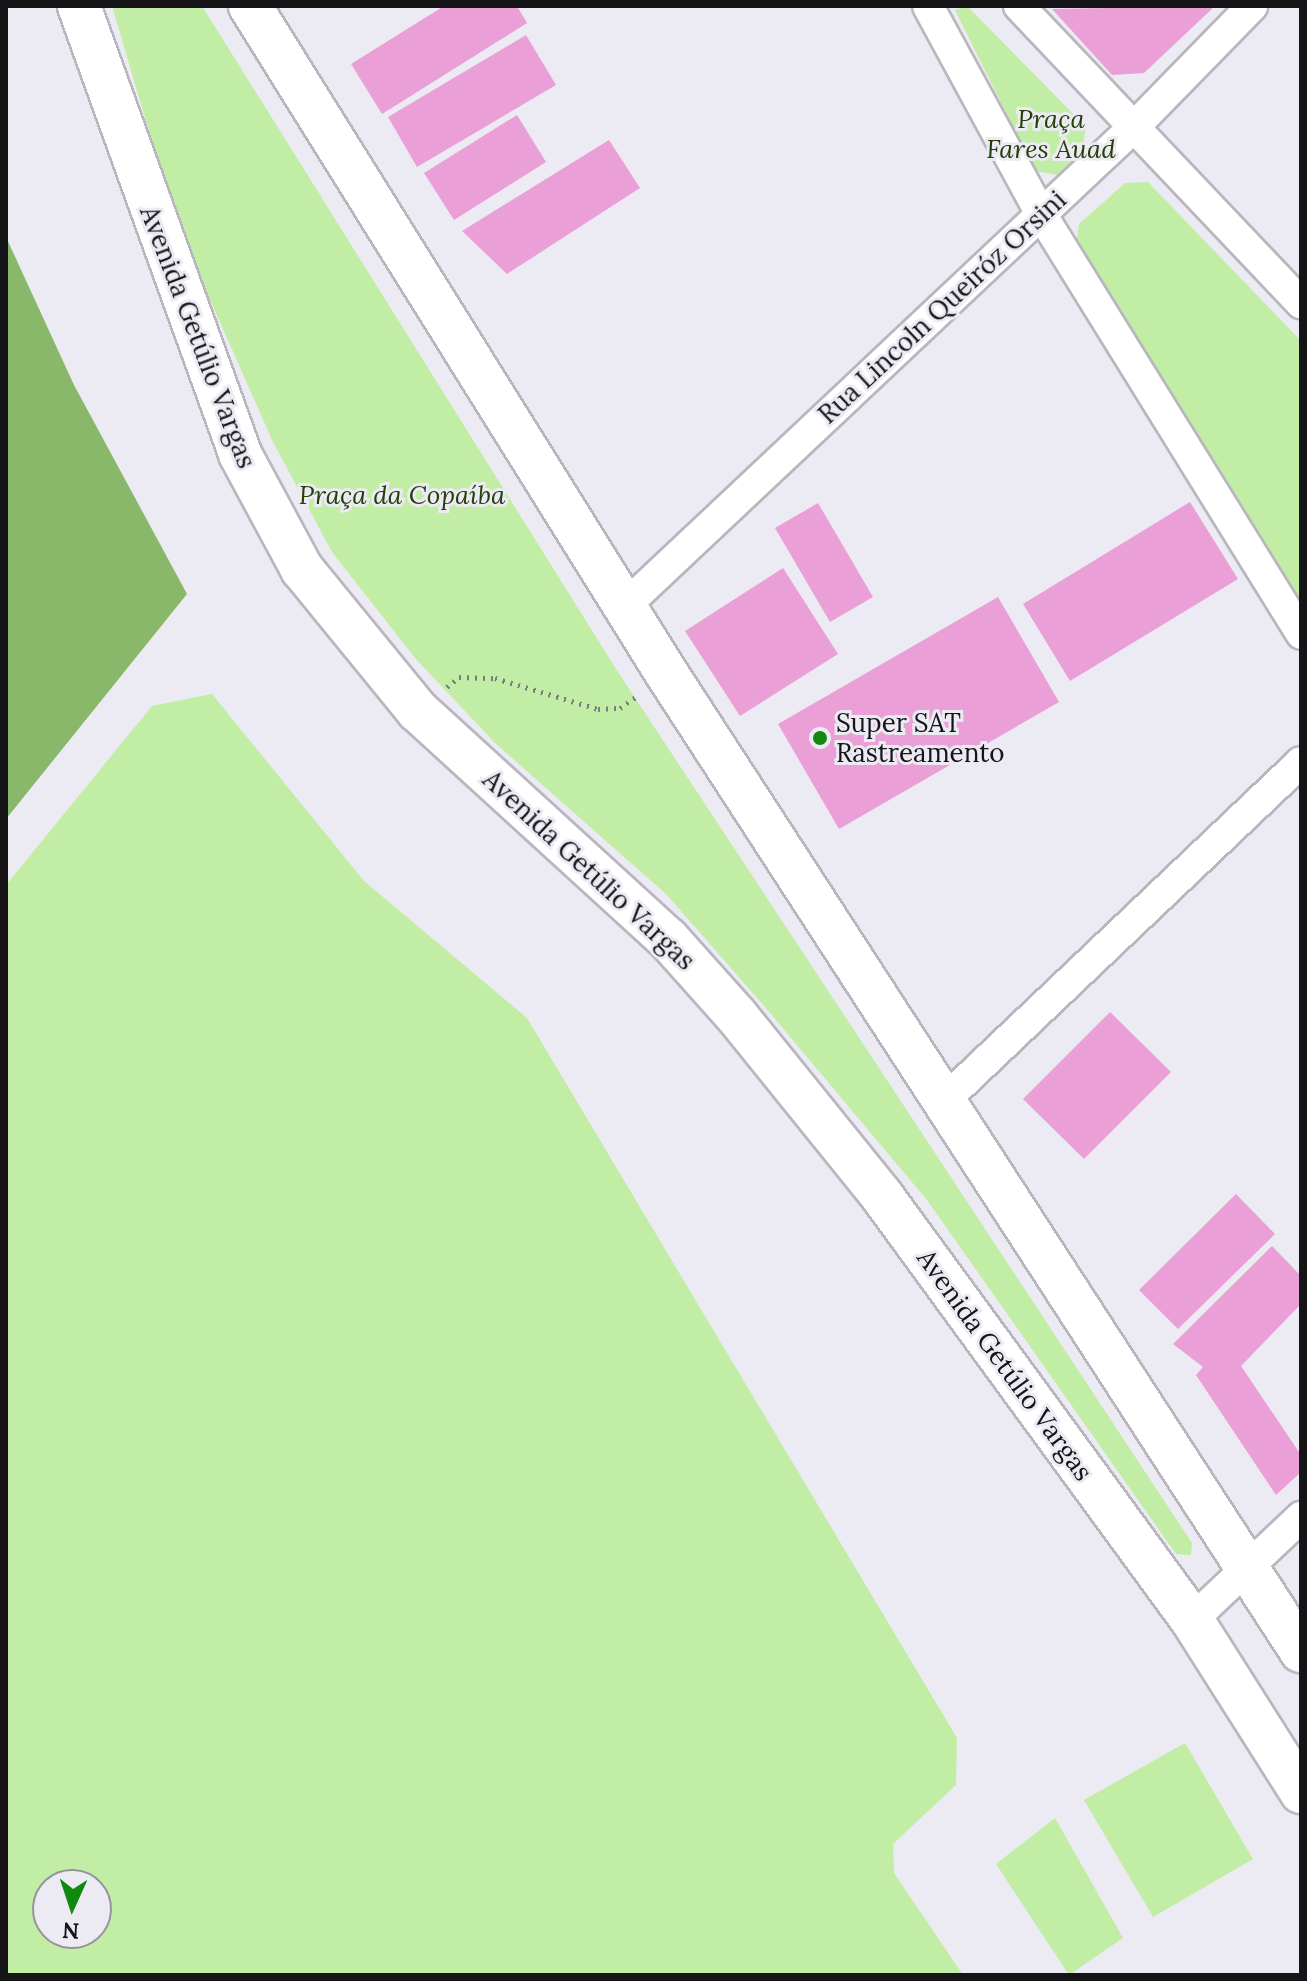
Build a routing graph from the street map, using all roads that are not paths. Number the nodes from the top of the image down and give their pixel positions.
1 (79, 6) edge
2 (250, 6) edge
3 (928, 6) edge
4 (1019, 6) edge
5 (1252, 6) edge
6 (1137, 124) junction
7 (1041, 214) junction
8 (1301, 303) edge
9 (627, 604) junction
10 (1301, 634) edge
11 (1301, 762) edge
12 (947, 1098) junction
13 (1301, 1517) edge
14 (1246, 1566) junction
15 (1192, 1620) junction
16 (1301, 1651) edge
17 (1301, 1792) edge

1 - 15 main road, Avenida Getúlio Vargas
2 - 9 main road
3 - 7 street
4 - 6 street
5 - 6 street, Rua Lincoln Queiróz Orsini
6 - 7 street, Rua Lincoln Queiróz Orsini
6 - 8 street
7 - 9 street, Rua Lincoln Queiróz Orsini
7 - 10 street
9 - 12 main road
11 - 12 street
12 - 14 main road
13 - 14 street
14 - 15 street
14 - 16 main road
15 - 17 main road, Avenida Getúlio Vargas

